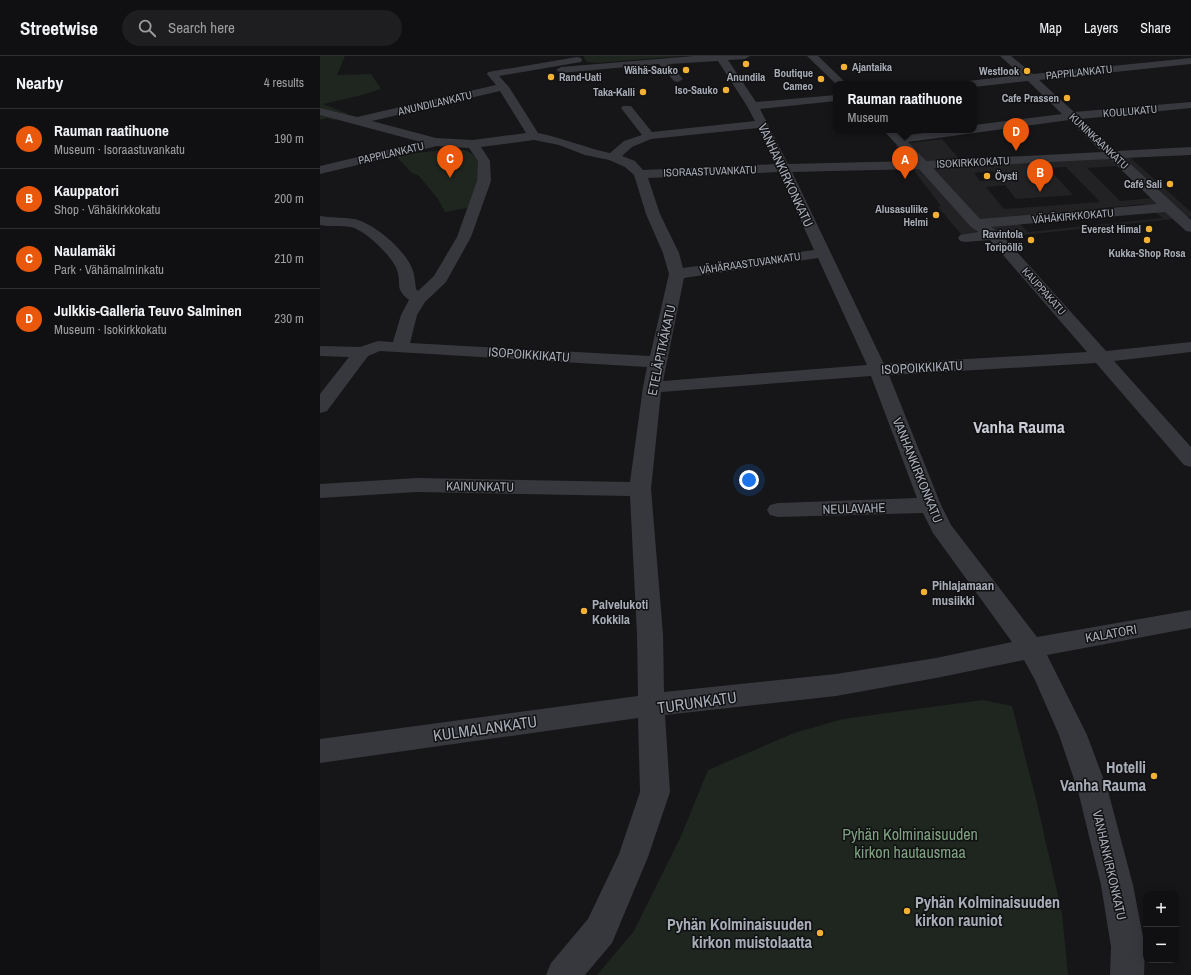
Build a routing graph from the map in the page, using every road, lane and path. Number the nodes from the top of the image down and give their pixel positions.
1 (745, 56) edge
2 (812, 56) edge
3 (1005, 56) edge
4 (720, 57) edge
5 (578, 61) edge
6 (662, 61) junction
7 (1191, 61) edge
8 (1030, 77) junction
9 (678, 79) dead end
10 (839, 81) edge
11 (500, 83) junction
12 (977, 83) edge
13 (833, 98) edge
14 (1191, 105) edge
15 (753, 106) junction
16 (627, 108) dead end
17 (320, 111) edge
18 (1071, 116) junction
19 (357, 121) junction
20 (763, 124) junction
21 (977, 129) edge
22 (892, 133) edge
23 (949, 133) edge
24 (534, 136) junction
25 (649, 136) junction
26 (899, 140) junction
27 (437, 142) junction
28 (473, 144) junction
29 (1191, 151) edge
30 (1114, 156) junction
31 (613, 157) junction
32 (923, 165) junction
33 (784, 168) junction
34 (320, 170) edge
35 (640, 174) junction
36 (1179, 211) edge
37 (320, 220) edge
38 (976, 224) junction
39 (1191, 228) edge
40 (994, 235) junction
41 (965, 238) dead end
42 (823, 253) junction
43 (677, 274) junction
44 (418, 299) junction
45 (400, 346) junction
46 (1191, 347) edge
47 (320, 351) edge
48 (362, 352) junction
49 (1102, 357) junction
50 (658, 362) junction
51 (878, 370) junction
52 (652, 387) junction
53 (320, 407) edge
54 (1191, 460) edge
55 (640, 489) junction
56 (320, 491) edge
57 (930, 505) junction
58 (778, 510) dead end
59 (1191, 619) edge
60 (1031, 649) junction
61 (651, 705) junction
62 (320, 751) edge
63 (563, 975) edge
64 (1127, 975) edge

1 - 4 street, ANUNDILANKATU
2 - 10 street
3 - 8 street, KUNINKAANKATU
4 - 6 street, ANUNDILANKATU
4 - 15 street, VANHANKIRKONKATU
5 - 6 street, ANUNDILANKATU
5 - 11 street, ANUNDILANKATU
6 - 9 street
7 - 8 street, PAPPILANKATU
8 - 12 street, PAPPILANKATU
8 - 18 street, KUNINKAANKATU
11 - 19 street, ANUNDILANKATU
11 - 24 street
13 - 15 street
14 - 18 street, KOULUKATU
15 - 20 street, VANHANKIRKONKATU
16 - 25 street
17 - 19 street
18 - 21 street, KOULUKATU
18 - 30 street, KUNINKAANKATU
19 - 27 street
20 - 25 street
20 - 33 street, VANHANKIRKONKATU
22 - 26 street, KAUPPAKATU
23 - 26 street
24 - 28 street, PAPPILANKATU
24 - 31 street
25 - 31 street
26 - 32 street, KAUPPAKATU
27 - 28 street, PAPPILANKATU
27 - 34 street, PAPPILANKATU
28 - 44 street
29 - 30 street, ISOKIRKKOKATU
30 - 32 street, ISOKIRKKOKATU
30 - 36 street, KUNINKAANKATU
31 - 35 street
32 - 33 street, ISORAASTUVANKATU
32 - 38 street, KAUPPAKATU
33 - 35 street, ISORAASTUVANKATU
33 - 42 street, VANHANKIRKONKATU
35 - 43 street, ETELÄPITKÄKATU
36 - 38 street, VÄHÄKIRKKOKATU
36 - 39 street, KUNINKAANKATU
37 - 44 street
38 - 40 street, KAUPPAKATU
40 - 41 street
40 - 49 street, KAUPPAKATU
42 - 43 street, VÄHÄRAASTUVANKATU
42 - 51 street, VANHANKIRKONKATU
43 - 50 street, ETELÄPITKÄKATU
44 - 45 street
45 - 48 street, ISOPOIKKIKATU
45 - 50 street, ISOPOIKKIKATU
46 - 49 street, ISOPOIKKIKATU
47 - 48 street
48 - 53 street
49 - 51 street, ISOPOIKKIKATU
49 - 54 street, KAUPPAKATU
50 - 52 street, ETELÄPITKÄKATU
51 - 52 street, ISOPOIKKIKATU
51 - 57 street, VANHANKIRKONKATU
52 - 55 street, ETELÄPITKÄKATU
55 - 56 street, KAINUNKATU
55 - 61 street, ETELÄPITKÄKATU
57 - 58 street, NEULAVAHE
57 - 60 street, VANHANKIRKONKATU
59 - 60 street, KALATORI
60 - 61 street, TURUNKATU
60 - 64 street, VANHANKIRKONKATU
61 - 62 street, KULMALANKATU
61 - 63 street, TURUNKATU

